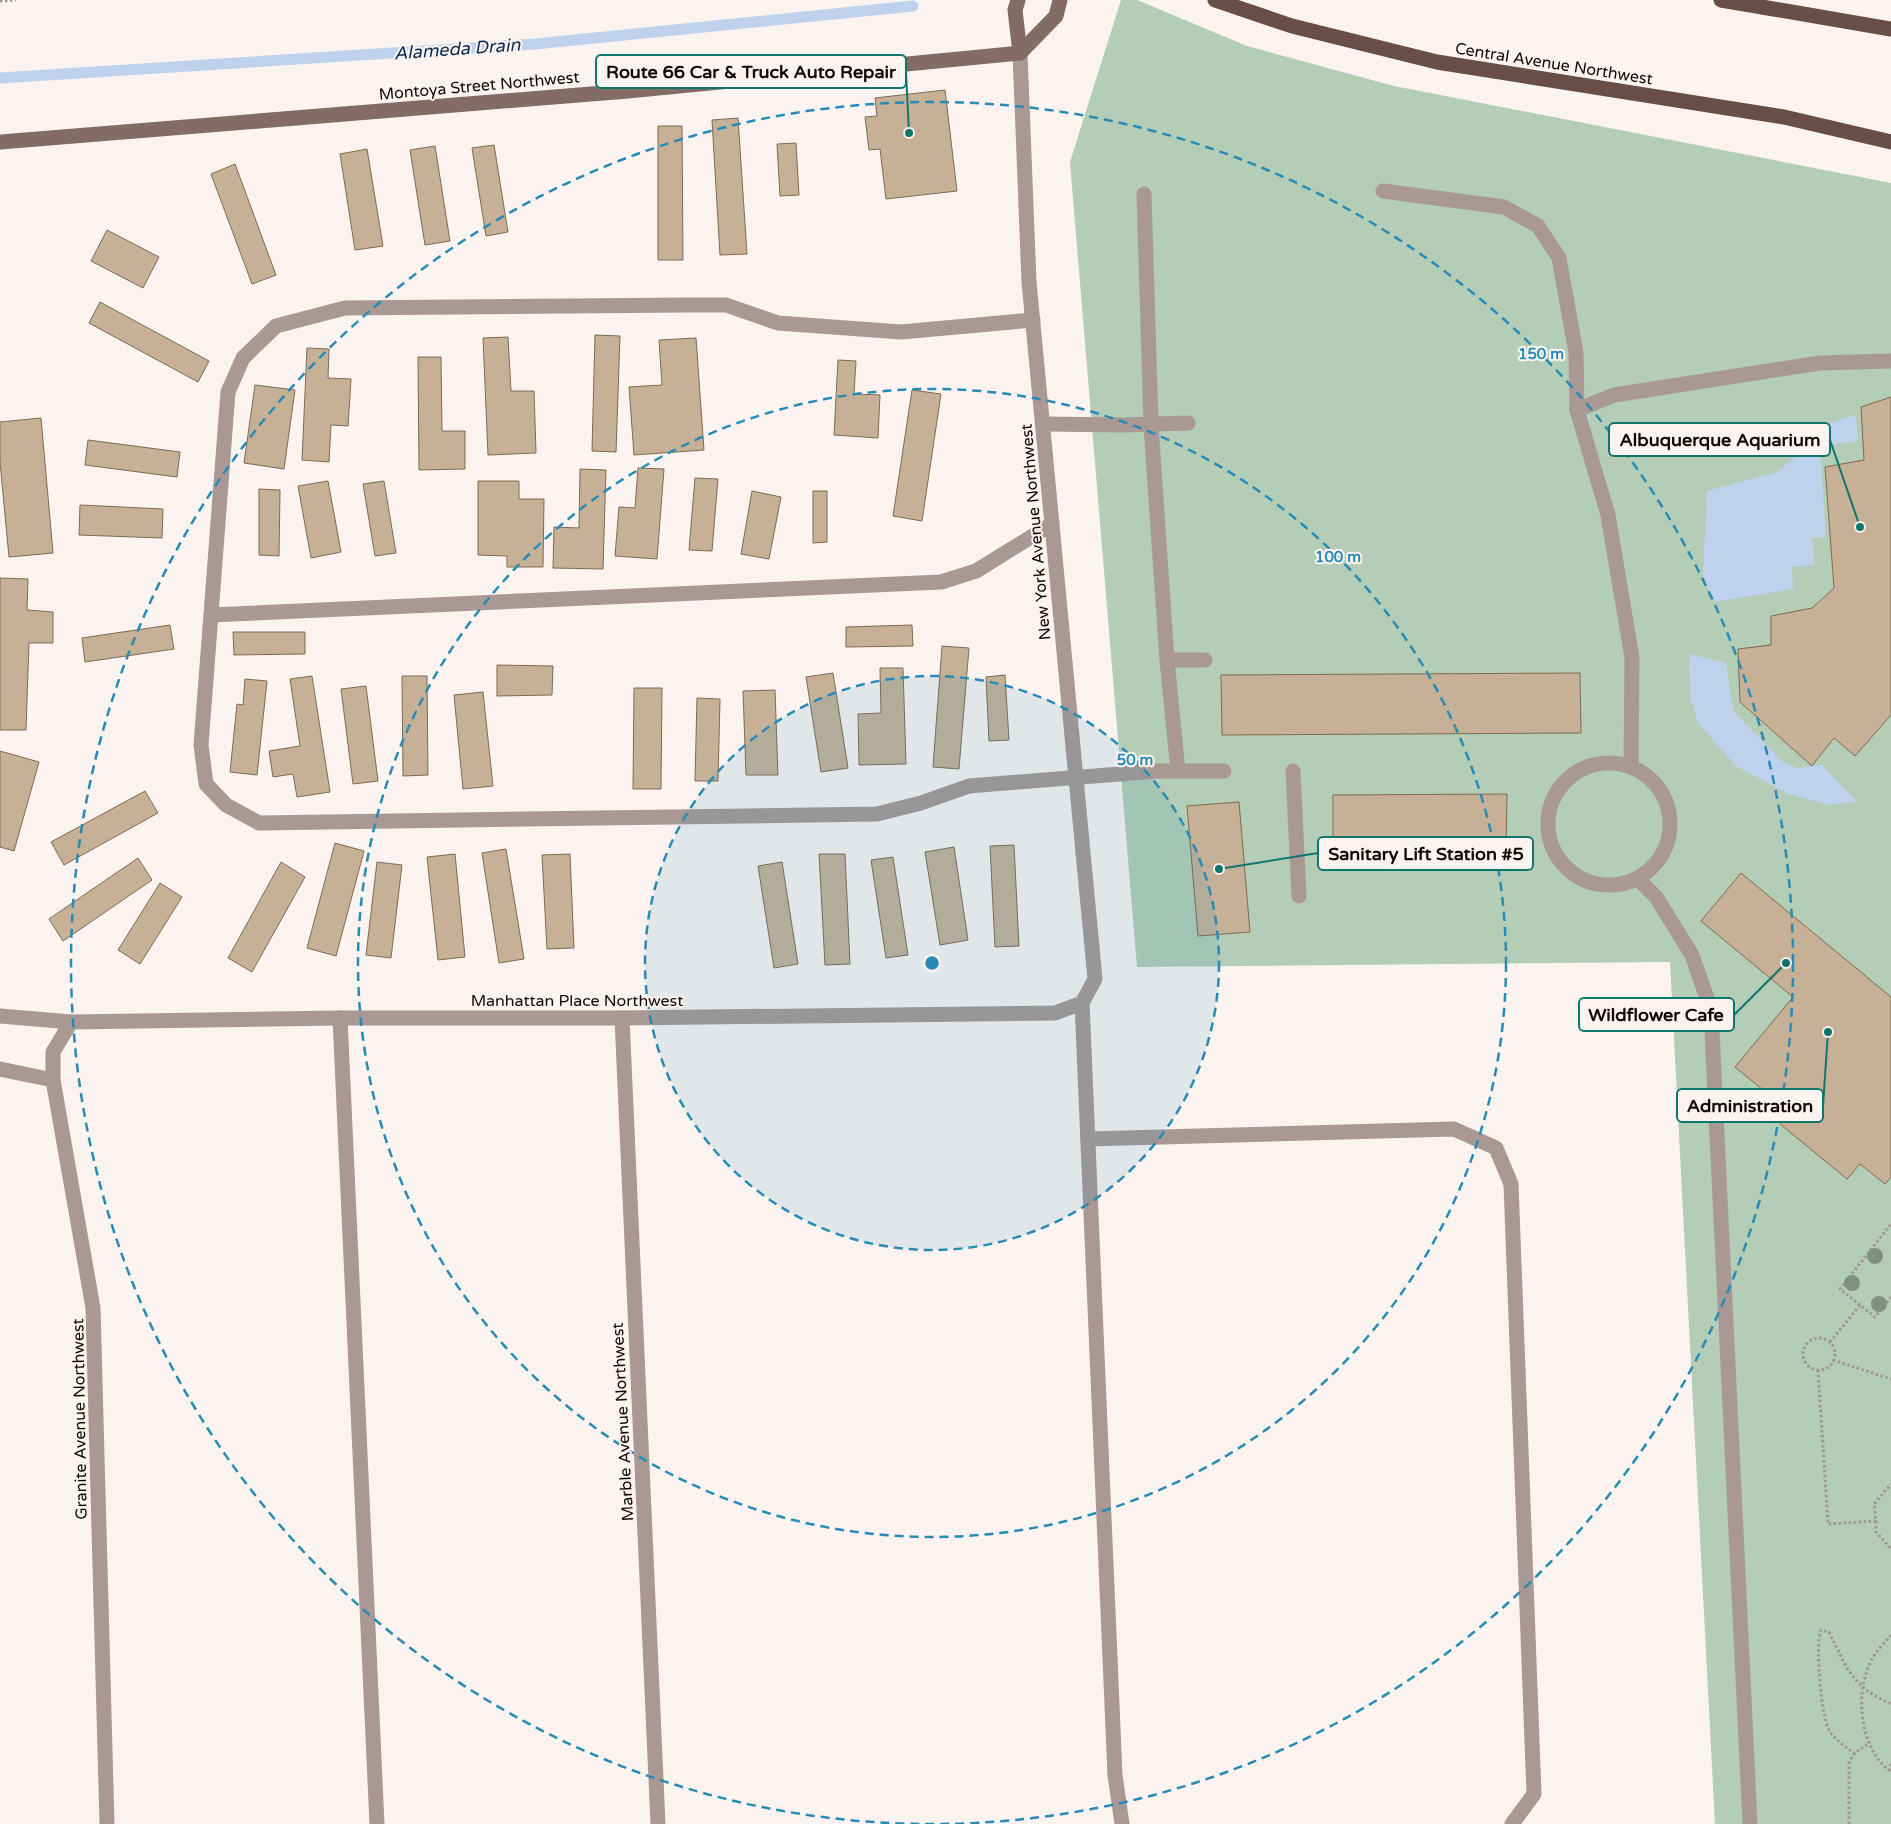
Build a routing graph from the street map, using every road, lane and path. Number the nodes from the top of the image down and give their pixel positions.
1 (16, 0) edge
2 (1018, 0) edge
3 (1060, 0) edge
4 (1215, 0) edge
5 (1721, 0) edge
6 (0, 1) edge
7 (1891, 29) edge
8 (1020, 54) junction
9 (0, 142) edge
10 (1891, 142) edge
11 (1383, 191) dead end
12 (1144, 194) dead end
13 (1033, 320) junction
14 (1891, 361) edge
15 (1577, 410) junction
16 (1188, 423) dead end
17 (1043, 424) junction
18 (1151, 426) junction
19 (1052, 524) junction
20 (211, 615) junction
21 (1167, 660) junction
22 (1205, 660) dead end
23 (1631, 767) junction
24 (1178, 771) junction
25 (1224, 771) dead end
26 (1293, 771) dead end
27 (1076, 778) junction
28 (1638, 879) junction
29 (1300, 896) dead end
30 (1082, 1003) junction
31 (0, 1016) edge
32 (340, 1018) junction
33 (622, 1018) junction
34 (71, 1022) junction
35 (0, 1069) edge
36 (53, 1080) junction
37 (1088, 1139) junction
38 (1891, 1224) edge
39 (1891, 1297) edge
40 (1860, 1305) junction
41 (1830, 1342) junction
42 (1834, 1360) junction
43 (1818, 1370) junction
44 (1891, 1379) edge
45 (1891, 1484) edge
46 (1876, 1520) junction
47 (1891, 1549) edge
48 (1891, 1635) edge
49 (1862, 1686) junction
50 (1891, 1704) edge
51 (1869, 1744) junction
52 (1855, 1754) junction
53 (1891, 1763) edge
54 (1890, 1772) edge
55 (107, 1824) edge
56 (377, 1824) edge
57 (658, 1824) edge
58 (1122, 1824) edge
59 (1512, 1824) edge
60 (1750, 1824) edge
61 (1849, 1824) edge

1 - 6 path
2 - 8 street, New York Avenue Northwest
3 - 8 street
4 - 10 main road, Central Avenue Northwest
5 - 7 main road
8 - 9 street, Montoya Street Northwest
8 - 13 street, New York Avenue Northwest
11 - 15 street
12 - 18 street
13 - 17 street, New York Avenue Northwest
13 - 20 street
14 - 15 street
15 - 23 street
16 - 18 street
17 - 18 street
17 - 19 street, New York Avenue Northwest
18 - 21 street
19 - 20 street
19 - 27 street, New York Avenue Northwest
20 - 27 street
21 - 22 street
21 - 24 street
23 - 28 street
23 - 28 street
24 - 25 street
24 - 27 street
26 - 29 street
27 - 30 street, New York Avenue Northwest
28 - 60 street
30 - 33 street, Manhattan Place Northwest
30 - 37 street
31 - 34 street, Manhattan Place Northwest
32 - 33 street, Manhattan Place Northwest
32 - 34 street, Manhattan Place Northwest
32 - 56 street
33 - 57 street, Marble Avenue Northwest
34 - 36 street, Granite Avenue Northwest
35 - 36 street
36 - 55 street, Granite Avenue Northwest
37 - 58 street
37 - 59 street
38 - 40 path
39 - 40 path
40 - 41 path
41 - 42 path
41 - 43 path
42 - 43 path
42 - 44 path
43 - 46 path
45 - 46 path
46 - 47 path
48 - 49 path
49 - 50 path
49 - 51 path
49 - 52 path
51 - 52 path
51 - 54 path
52 - 61 path
53 - 54 path

